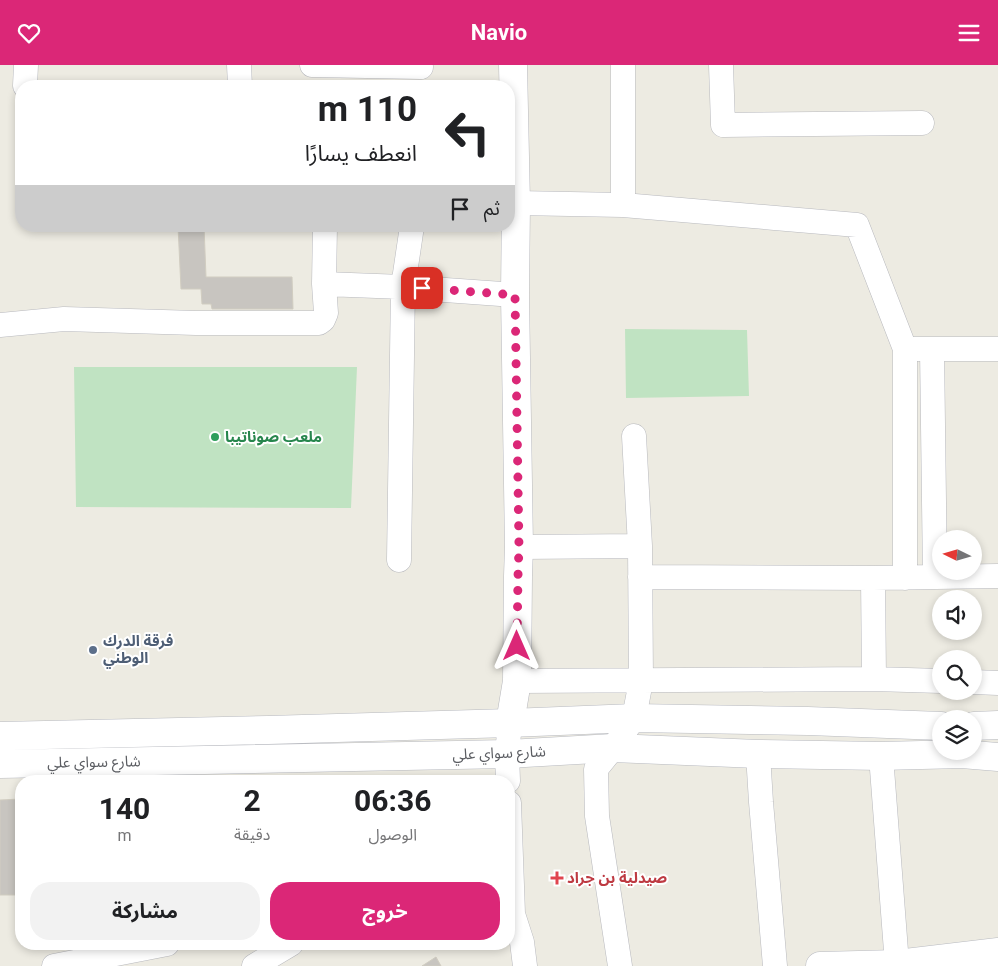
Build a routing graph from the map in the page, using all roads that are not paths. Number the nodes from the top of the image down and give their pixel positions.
1 (26, 65) edge
2 (239, 65) edge
3 (312, 65) edge
4 (325, 65) edge
5 (513, 65) edge
6 (623, 65) edge
7 (721, 65) edge
8 (421, 73) edge
9 (25, 80) edge
10 (240, 80) edge
11 (324, 80) edge
12 (513, 80) edge
13 (922, 123) dead end
14 (515, 157) edge
15 (516, 203) junction
16 (623, 205) junction
17 (324, 232) edge
18 (411, 232) edge
19 (324, 284) junction
20 (403, 287) junction
21 (515, 295) junction
22 (0, 325) edge
23 (905, 349) junction
24 (932, 349) junction
25 (998, 349) edge
26 (634, 436) dead end
27 (934, 530) edge
28 (640, 546) junction
29 (519, 547) junction
30 (399, 561) dead end
31 (998, 575) edge
32 (982, 576) edge
33 (640, 577) junction
34 (932, 577) edge
35 (905, 578) junction
36 (873, 579) junction
37 (874, 679) junction
38 (517, 681) junction
39 (641, 681) junction
40 (932, 681) edge
41 (982, 682) edge
42 (998, 683) edge
43 (634, 718) junction
44 (510, 723) junction
45 (998, 725) edge
46 (932, 726) edge
47 (982, 726) edge
48 (268, 730) junction
49 (0, 736) edge
50 (614, 748) junction
51 (507, 753) junction
52 (758, 754) junction
53 (880, 756) junction
54 (998, 757) edge
55 (268, 758) junction
56 (0, 764) edge
57 (508, 775) edge
58 (515, 924) edge
59 (136, 950) edge
60 (281, 950) edge
61 (998, 952) edge
62 (897, 964) junction
63 (54, 966) edge
64 (254, 966) edge
65 (526, 966) edge
66 (620, 966) edge
67 (775, 966) edge
68 (820, 966) edge

1 - 9 street
2 - 10 street
3 - 4 street
4 - 8 street
4 - 11 street
5 - 12 main road
6 - 16 street
7 - 13 street
14 - 15 main road
15 - 16 street
15 - 21 main road
16 - 23 street
17 - 19 street
18 - 20 street
19 - 20 street
19 - 22 street
20 - 21 street
20 - 30 street
21 - 29 main road
23 - 24 street
23 - 35 street
24 - 25 street
24 - 27 street
26 - 28 street
28 - 29 street
28 - 33 street
29 - 38 main road
31 - 32 street
33 - 36 street
33 - 39 street
34 - 35 street
35 - 36 street
36 - 37 street
37 - 39 street
37 - 40 street
38 - 39 street
38 - 44 main road
39 - 43 street
41 - 42 street
43 - 44 main road, شارع سواي علي
43 - 46 main road, شارع سواي علي
43 - 50 street
44 - 48 main road, شارع سواي علي
44 - 51 street
45 - 47 main road
48 - 49 main road, شارع سواي علي
48 - 55 main road
50 - 51 main road, شارع سواي علي
50 - 52 main road, شارع سواي علي
50 - 66 street
51 - 55 main road, شارع سواي علي
51 - 57 street
52 - 53 main road, شارع سواي علي
52 - 67 street
53 - 54 main road, شارع سواي علي
53 - 62 street
55 - 56 main road, شارع سواي علي
58 - 65 street
59 - 63 street
60 - 64 street
61 - 62 main road
62 - 68 main road

